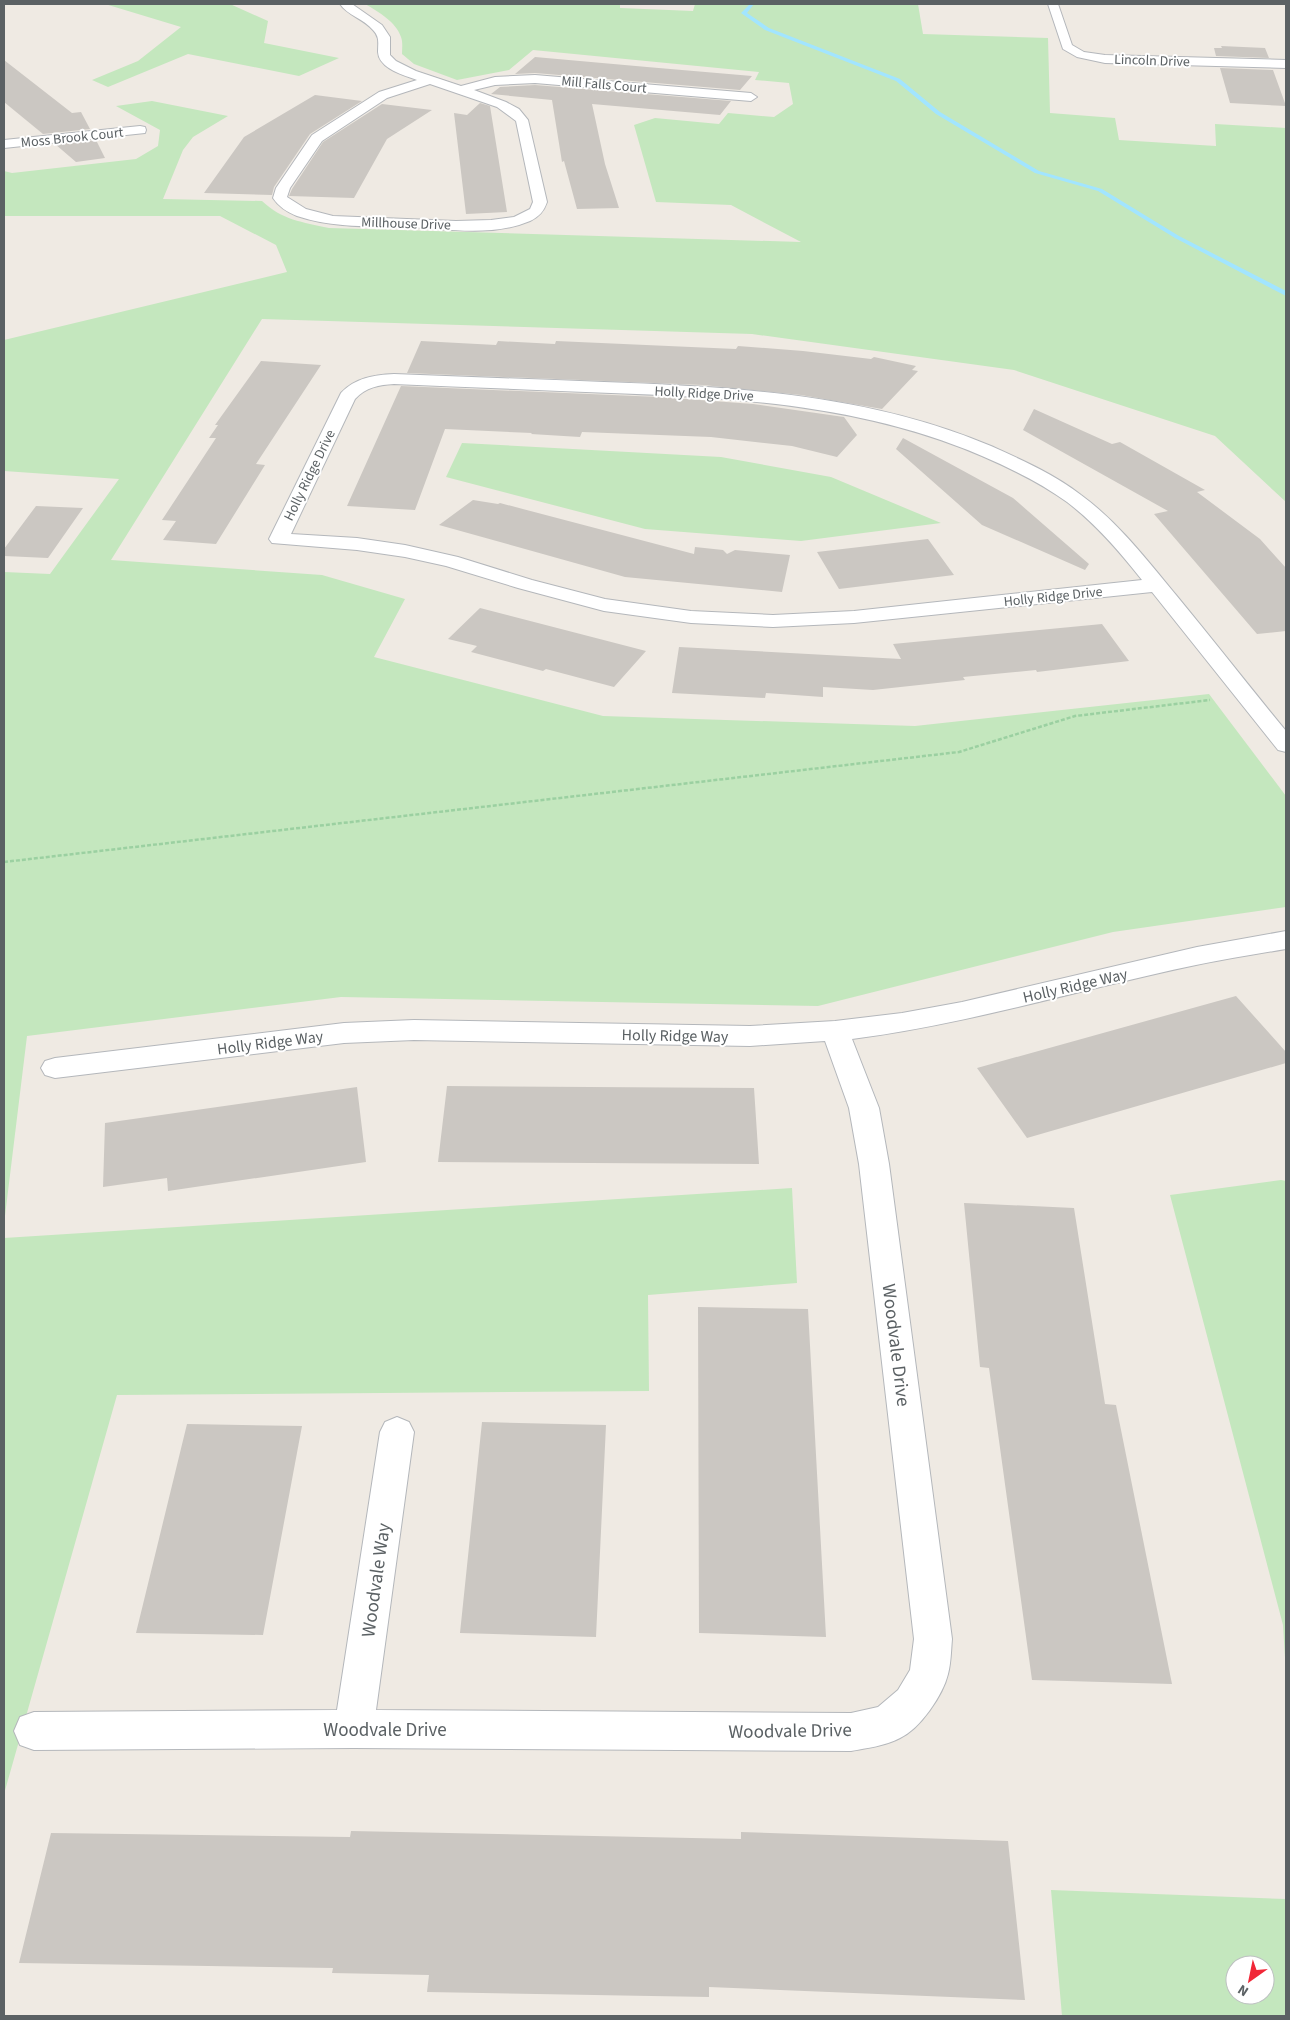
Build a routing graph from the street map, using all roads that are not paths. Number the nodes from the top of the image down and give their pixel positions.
1 (345, 4) edge
2 (1053, 4) edge
3 (1286, 64) edge
4 (430, 80) junction
5 (458, 90) junction
6 (740, 111) dead end
7 (140, 130) dead end
8 (4, 144) edge
9 (1157, 585) junction
10 (1286, 746) edge
11 (1286, 940) edge
12 (835, 1031) junction
13 (55, 1068) dead end
14 (397, 1432) dead end
15 (354, 1729) junction
16 (34, 1731) dead end

1 - 4 street, Millhouse Drive
2 - 3 street, Lincoln Drive
4 - 5 street, Millhouse Drive
4 - 5 street, Millhouse Drive
5 - 6 street, Mill Falls Court
7 - 8 street, Moss Brook Court
9 - 9 street, Holly Ridge Drive
9 - 10 street, Holly Ridge Drive
11 - 12 street, Holly Ridge Way
12 - 13 street, Holly Ridge Way
12 - 15 street, Woodvale Drive
14 - 15 street, Woodvale Way
15 - 16 street, Woodvale Drive

